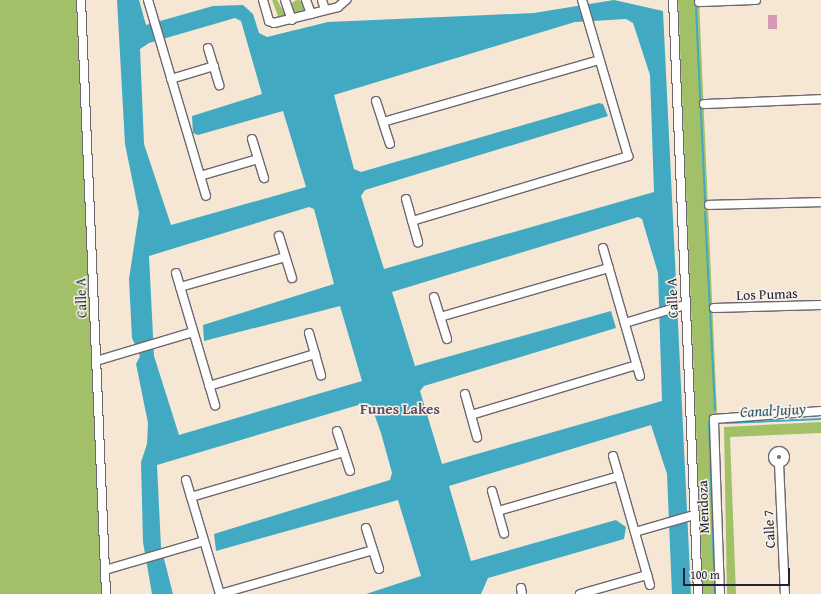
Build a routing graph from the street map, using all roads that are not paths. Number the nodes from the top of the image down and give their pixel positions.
1 (82, 0) edge
2 (148, 0) edge
3 (263, 0) edge
4 (285, 0) edge
5 (306, 0) edge
6 (322, 0) edge
7 (346, 0) edge
8 (582, 0) edge
9 (673, 0) edge
10 (756, 0) edge
11 (699, 2) dead end
12 (326, 10) junction
13 (311, 14) junction
14 (292, 20) junction
15 (208, 48) dead end
16 (599, 60) junction
17 (214, 66) junction
18 (172, 79) junction
19 (219, 85) dead end
20 (821, 99) edge
21 (376, 101) dead end
22 (704, 104) dead end
23 (383, 122) junction
24 (252, 139) dead end
25 (390, 144) dead end
26 (258, 159) junction
27 (200, 176) junction
28 (264, 178) dead end
29 (206, 196) dead end
30 (406, 198) dead end
31 (821, 202) edge
32 (710, 205) dead end
33 (412, 221) junction
34 (279, 236) dead end
35 (418, 242) dead end
36 (603, 248) dead end
37 (286, 257) junction
38 (609, 268) junction
39 (176, 273) dead end
40 (292, 278) dead end
41 (180, 287) junction
42 (434, 297) dead end
43 (685, 305) junction
44 (821, 305) edge
45 (714, 308) dead end
46 (440, 317) junction
47 (625, 323) junction
48 (193, 332) junction
49 (309, 333) dead end
50 (447, 339) dead end
51 (315, 354) junction
52 (96, 361) junction
53 (637, 365) junction
54 (321, 375) dead end
55 (640, 376) dead end
56 (209, 386) junction
57 (465, 394) dead end
58 (215, 405) dead end
59 (821, 411) edge
60 (471, 415) junction
61 (337, 431) dead end
62 (477, 437) dead end
63 (344, 452) junction
64 (613, 456) dead end
65 (779, 463) dead end
66 (350, 471) dead end
67 (618, 476) junction
68 (186, 480) dead end
69 (492, 491) dead end
70 (191, 497) junction
71 (498, 511) junction
72 (694, 515) junction
73 (366, 528) dead end
74 (635, 532) junction
75 (504, 533) dead end
76 (204, 541) junction
77 (373, 550) junction
78 (379, 569) dead end
79 (105, 570) junction
80 (647, 575) junction
81 (650, 585) dead end
82 (106, 594) edge
83 (220, 594) edge
84 (580, 594) edge
85 (698, 594) edge
86 (720, 594) edge
87 (785, 594) edge

1 - 52 street, Calle A
2 - 18 street
3 - 14 street
4 - 14 street
5 - 13 street
6 - 12 street
7 - 12 street
8 - 16 street
9 - 43 street, Calle A
10 - 11 street
12 - 13 street
13 - 14 street
15 - 17 street
16 - 23 street
16 - 33 street
17 - 18 street
17 - 19 street
18 - 27 street
20 - 22 street
21 - 23 street
23 - 25 street
24 - 26 street
26 - 27 street
26 - 28 street
27 - 29 street
30 - 33 street
31 - 32 street
33 - 35 street
34 - 37 street
36 - 38 street
37 - 40 street
37 - 41 street
38 - 46 street
38 - 47 street
39 - 41 street
41 - 48 street
42 - 46 street
43 - 47 street
43 - 72 street, Calle A
44 - 45 street, Los Pumas
46 - 50 street
47 - 53 street
48 - 52 street
48 - 56 street
49 - 51 street
51 - 54 street
51 - 56 street
52 - 79 street, Calle A
53 - 55 street
53 - 60 street
56 - 58 street
57 - 60 street
59 - 86 street, Mendoza
60 - 62 street
61 - 63 street
63 - 66 street
63 - 70 street
64 - 67 street
65 - 87 street, Calle 7
67 - 71 street
67 - 74 street
68 - 70 street
69 - 71 street
70 - 76 street
71 - 75 street
72 - 74 street
72 - 85 street, Calle A
73 - 77 street
74 - 80 street
76 - 79 street
76 - 83 street
77 - 78 street
77 - 83 street
79 - 82 street, Calle A
80 - 81 street
80 - 84 street

